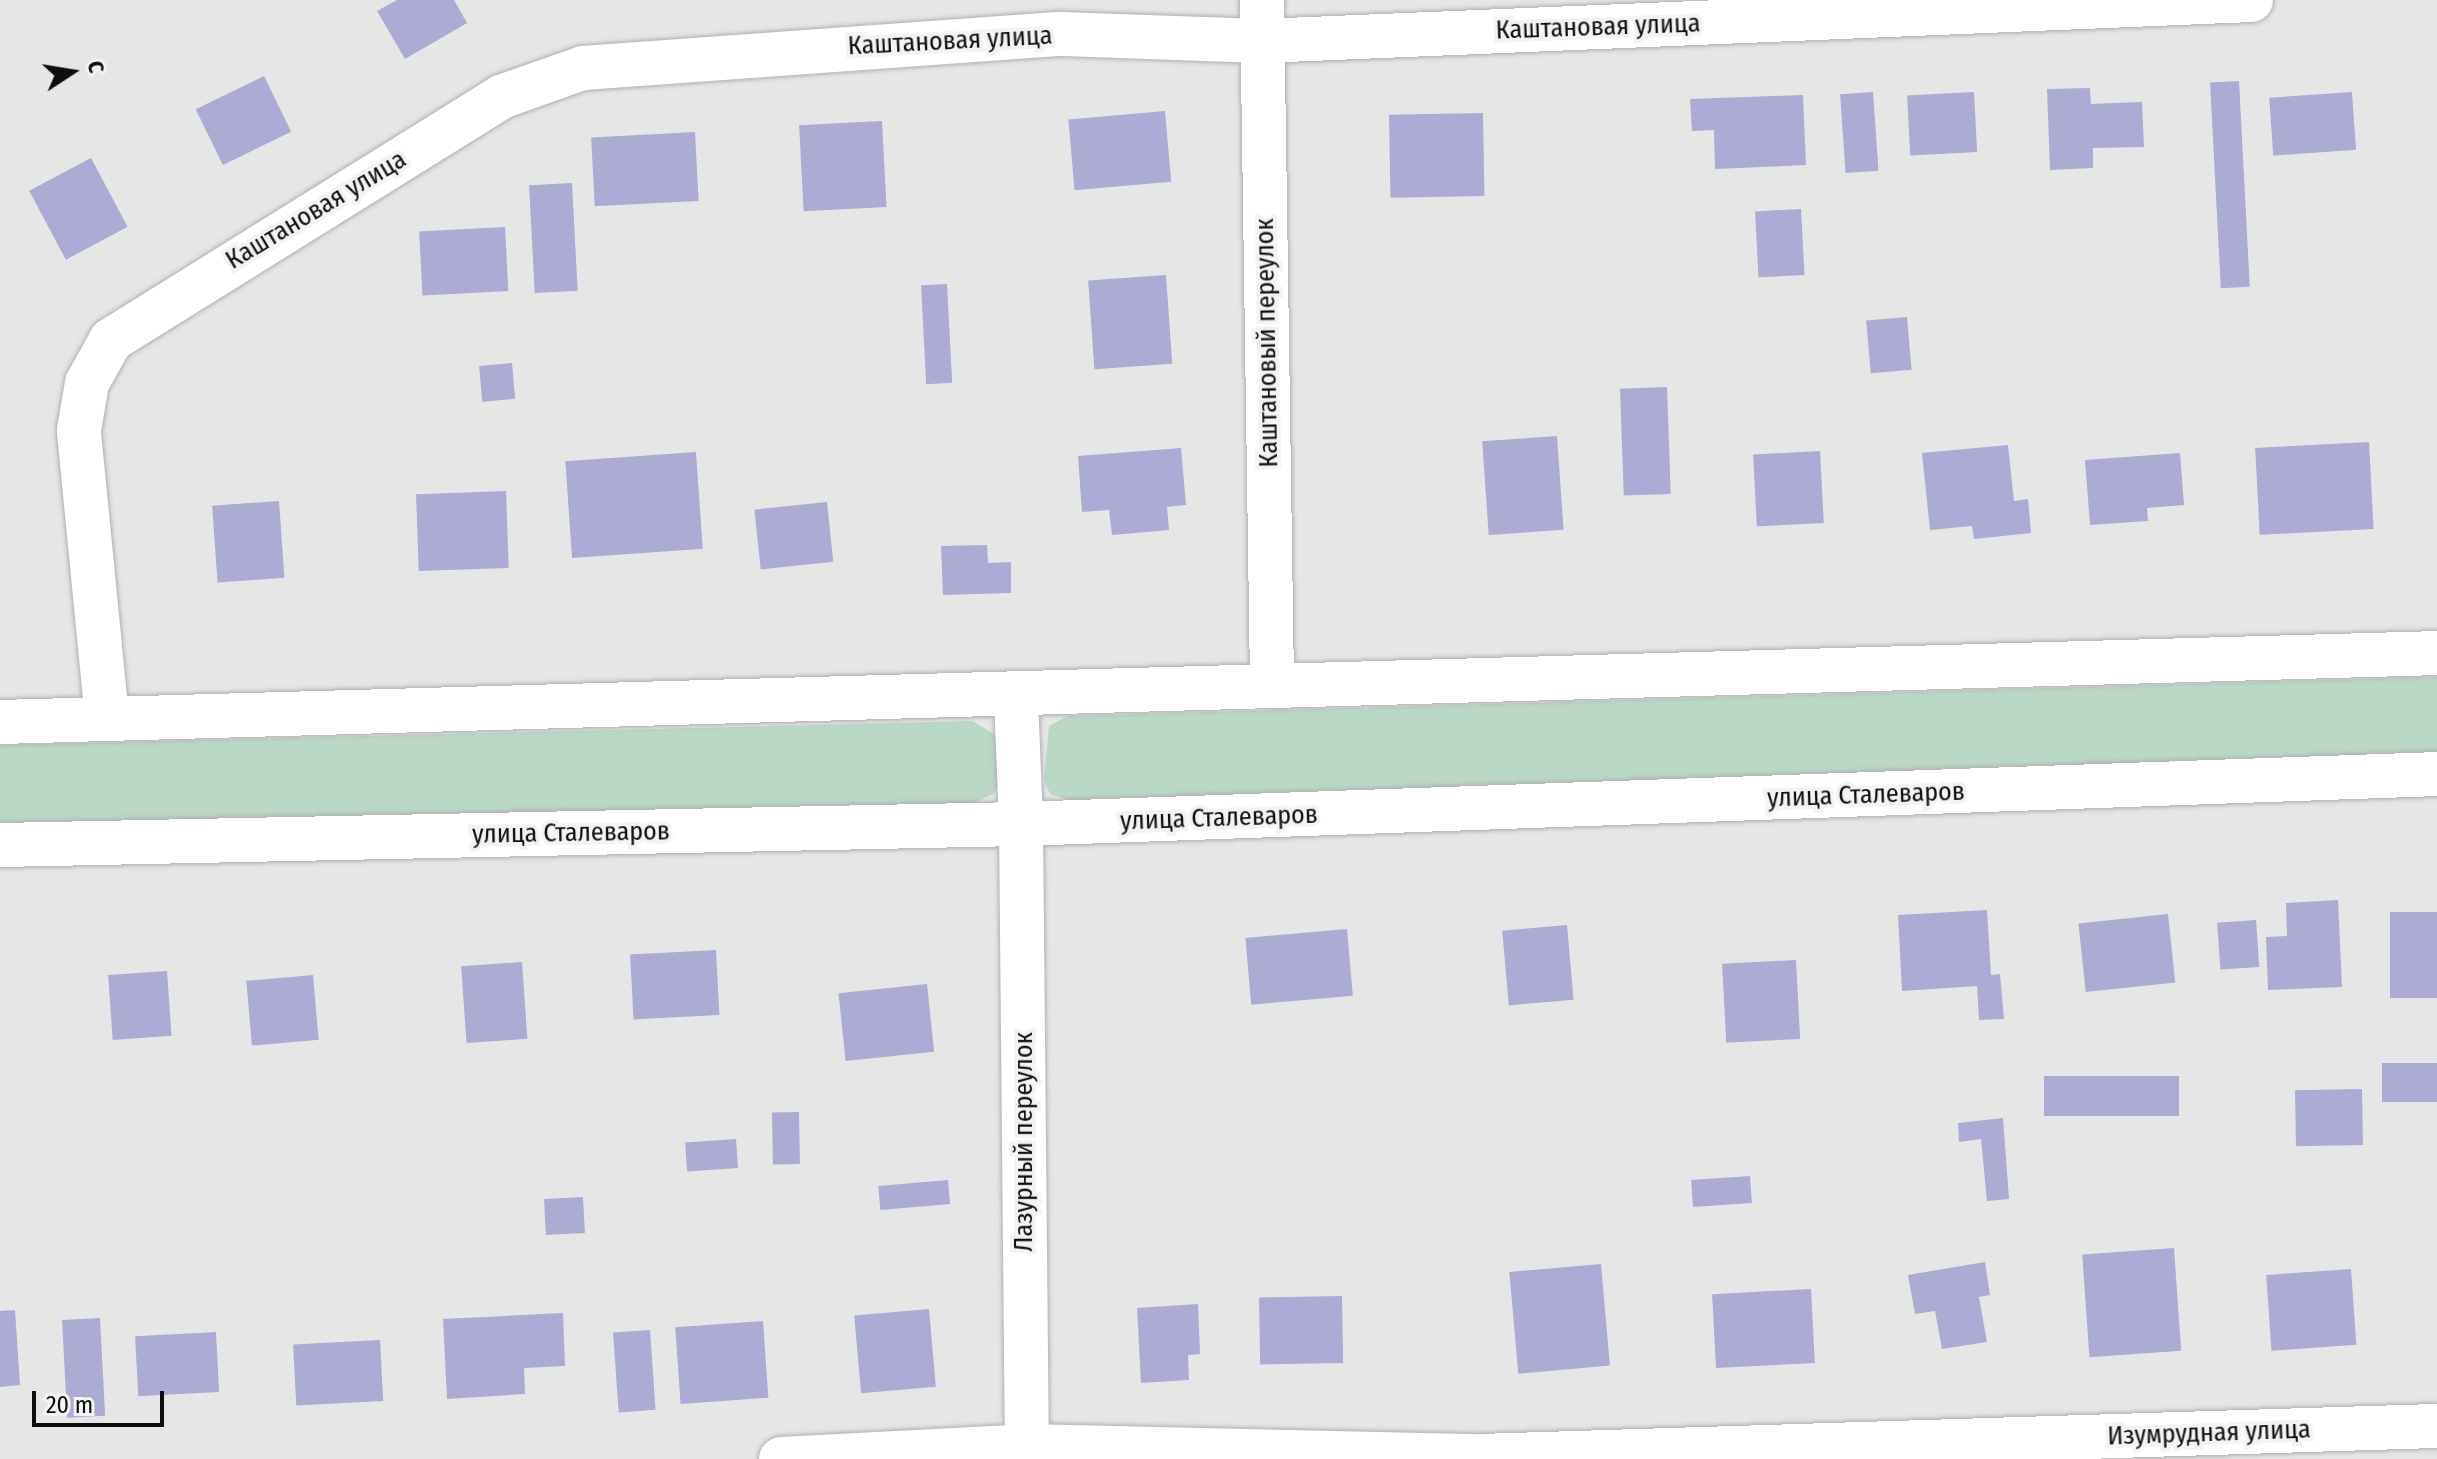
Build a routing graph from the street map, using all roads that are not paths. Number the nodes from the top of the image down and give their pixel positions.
1 (2251, 0) edge
2 (1262, 20) edge
3 (2437, 653) edge
4 (1272, 686) junction
5 (1016, 698) junction
6 (107, 718) junction
7 (0, 722) edge
8 (2437, 774) edge
9 (1021, 824) junction
10 (0, 845) edge
11 (2437, 1426) edge
12 (1027, 1452) edge
13 (781, 1459) edge

1 - 2 street, Каштановая улица
2 - 4 street, Каштановый переулок
2 - 6 street, Каштановая улица
3 - 4 street
4 - 5 street
5 - 6 street
5 - 9 street, Лазурный переулок
6 - 7 street
8 - 9 street, улица Сталеваров
9 - 10 street, улица Сталеваров
9 - 12 street, Лазурный переулок
11 - 12 street, Изумрудная улица
12 - 13 street, Изумрудная улица

